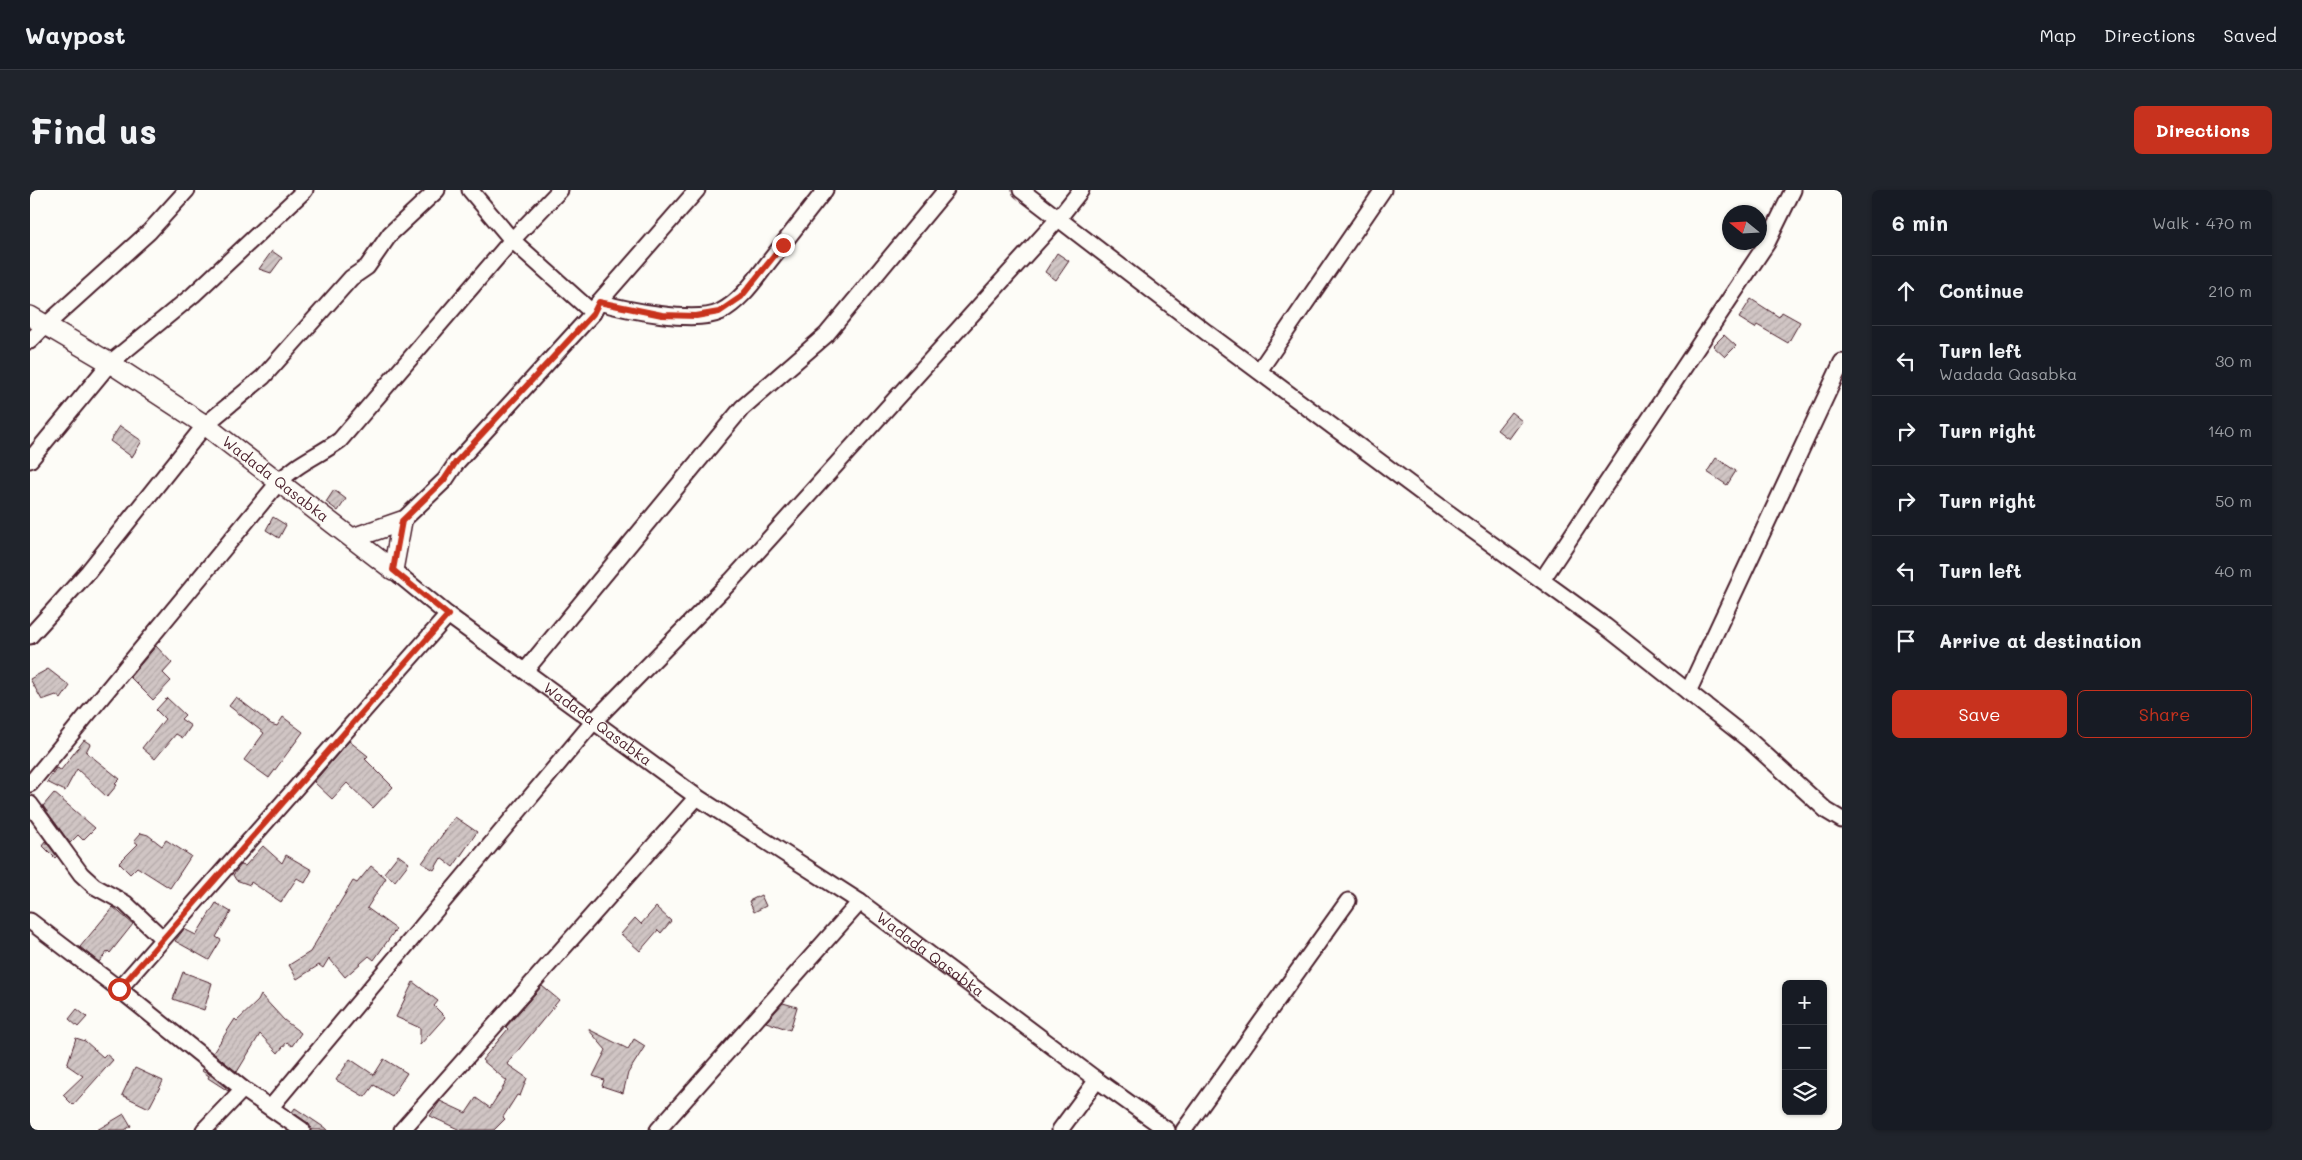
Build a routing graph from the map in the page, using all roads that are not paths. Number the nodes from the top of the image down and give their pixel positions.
1 (187, 190) edge
2 (305, 190) edge
3 (437, 190) edge
4 (470, 190) edge
5 (560, 190) edge
6 (697, 190) edge
7 (825, 190) edge
8 (946, 190) edge
9 (1021, 190) edge
10 (1081, 190) edge
11 (1383, 190) edge
12 (1794, 190) edge
13 (1058, 219) junction
14 (512, 240) junction
15 (596, 308) junction
16 (37, 321) edge
17 (30, 341) edge
18 (1842, 362) edge
19 (110, 363) junction
20 (1259, 372) junction
21 (205, 425) junction
22 (30, 460) edge
23 (278, 483) junction
24 (402, 521) junction
25 (353, 538) junction
26 (393, 570) junction
27 (1542, 580) junction
28 (448, 615) junction
29 (30, 636) edge
30 (525, 671) junction
31 (1688, 692) junction
32 (594, 722) junction
33 (30, 784) edge
34 (697, 796) junction
35 (30, 804) edge
36 (1842, 820) edge
37 (1348, 901) dead end
38 (860, 902) junction
39 (30, 921) edge
40 (162, 938) junction
41 (119, 989) junction
42 (1097, 1080) junction
43 (243, 1089) junction
44 (271, 1107) junction
45 (204, 1130) edge
46 (302, 1130) edge
47 (402, 1130) edge
48 (658, 1130) edge
49 (1060, 1130) edge
50 (1167, 1130) edge
51 (1184, 1130) edge

1 - 16 street
2 - 19 street
3 - 21 street
4 - 14 street
5 - 14 street
6 - 15 street
7 - 15 street
8 - 30 street
9 - 13 street
10 - 13 street
11 - 20 street
12 - 27 street
13 - 20 street
13 - 32 street
14 - 15 street
14 - 23 street
15 - 24 street
16 - 17 street
16 - 19 street, Wadada Qasabka
18 - 31 street
19 - 21 street, Wadada Qasabka
19 - 22 street
20 - 27 street
21 - 23 street, Wadada Qasabka
21 - 29 street
23 - 25 street, Wadada Qasabka
23 - 33 street
24 - 25 street
24 - 26 street
25 - 26 street, Wadada Qasabka
26 - 28 street, Wadada Qasabka
27 - 31 street
28 - 30 street, Wadada Qasabka
28 - 40 street
30 - 32 street, Wadada Qasabka
31 - 36 street
32 - 34 street, Wadada Qasabka
32 - 44 street
34 - 38 street, Wadada Qasabka
34 - 47 street
35 - 40 street
37 - 51 street
38 - 42 street, Wadada Qasabka
38 - 48 street
39 - 41 street
40 - 41 street
41 - 43 street
42 - 49 street
42 - 50 street, Wadada Qasabka
43 - 44 street
43 - 45 street
44 - 46 street

